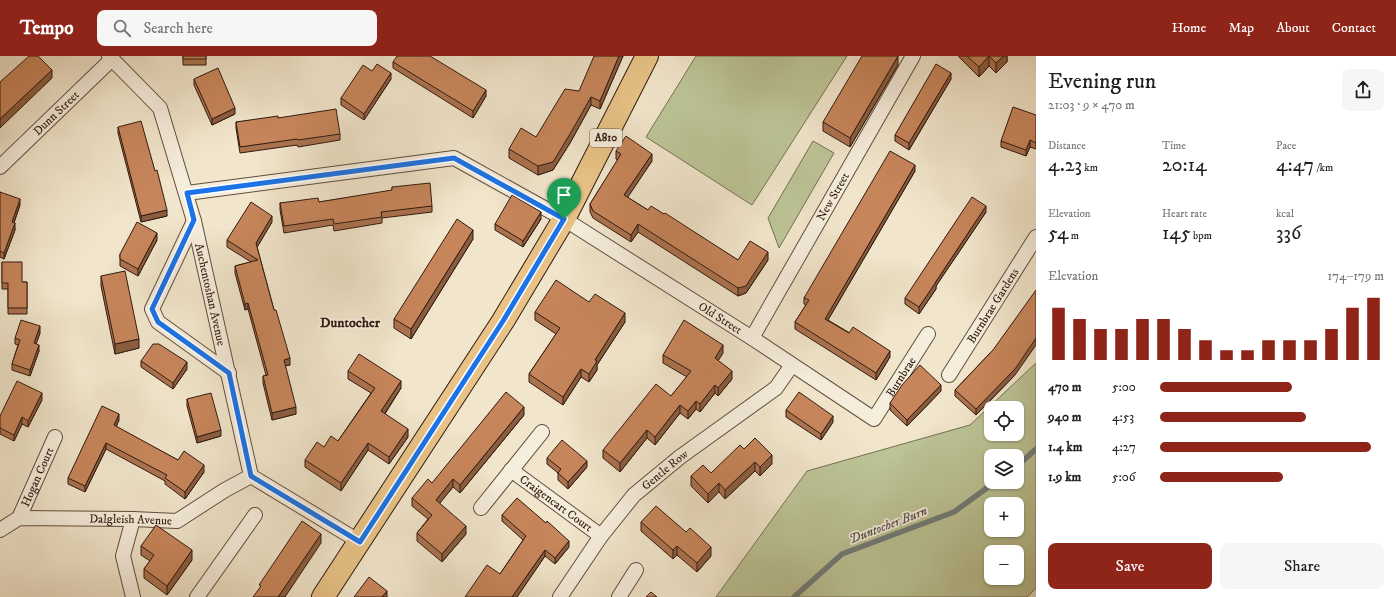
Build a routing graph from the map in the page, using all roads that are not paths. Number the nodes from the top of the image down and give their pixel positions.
1 (647, 56) edge
2 (913, 56) edge
3 (111, 57) edge
4 (0, 167) edge
5 (187, 193) junction
6 (564, 219) junction
7 (194, 220) junction
8 (1036, 237) edge
9 (928, 334) dead end
10 (752, 338) junction
11 (792, 364) junction
12 (229, 373) junction
13 (949, 375) dead end
14 (874, 419) joint
15 (542, 432) dead end
16 (55, 437) dead end
17 (511, 470) junction
18 (251, 476) junction
19 (481, 508) dead end
20 (255, 515) dead end
21 (19, 518) junction
22 (133, 519) junction
23 (0, 530) edge
24 (601, 536) junction
25 (360, 542) junction
26 (636, 570) dead end
27 (133, 597) edge
28 (197, 597) edge
29 (323, 597) edge
30 (560, 597) edge
31 (619, 597) edge

1 - 6 main road, A810
2 - 10 street, New Street
3 - 4 street, Dunn Street
3 - 5 street, Auchentoshan Avenue
5 - 6 street, Old Street
5 - 7 street, Auchentoshan Avenue
6 - 10 street, Old Street
6 - 25 main road, A810
7 - 12 street, Auchentoshan Avenue
7 - 12 street
8 - 13 street, Burnbrae Gardens
9 - 14 street, Burnbrae
10 - 11 street, Old Street
11 - 14 street, Old Street
11 - 24 street, Gentle Row
12 - 18 street, Auchentoshan Avenue
15 - 17 street, Craigencart Court
16 - 21 street, Hogan Court
17 - 19 street, Craigencart Court
17 - 24 street, Craigencart Court
18 - 22 street, Dalgleish Avenue
18 - 25 street
20 - 28 street
21 - 22 street, Dalgleish Avenue
21 - 23 street
22 - 27 street
24 - 30 street, Gentle Row
25 - 29 main road, A810
26 - 31 street

